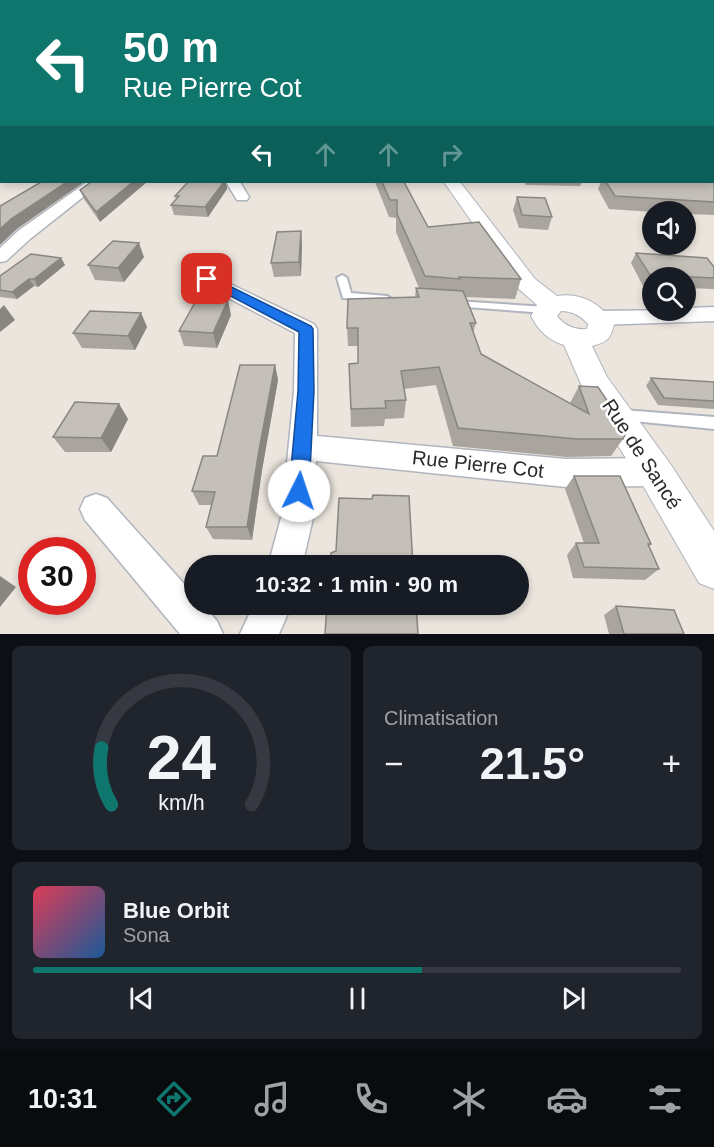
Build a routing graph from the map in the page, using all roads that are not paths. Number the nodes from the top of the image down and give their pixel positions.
1 (94, 183) edge
2 (234, 183) edge
3 (453, 183) edge
4 (242, 196) dead end
5 (0, 257) edge
6 (342, 278) dead end
7 (207, 279) dead end
8 (394, 300) edge
9 (440, 303) edge
10 (549, 308) junction
11 (714, 314) edge
12 (586, 328) junction
13 (617, 414) junction
14 (714, 423) edge
15 (302, 447) junction
16 (654, 472) junction
17 (96, 510) dead end
18 (288, 555) edge
19 (714, 568) edge
20 (268, 615) edge
21 (204, 634) edge
22 (259, 634) edge

1 - 5 street
2 - 4 street
3 - 10 street
6 - 8 lane
7 - 15 street
9 - 10 lane
10 - 12 street
11 - 12 street
12 - 13 street, Rue de Sancé
13 - 14 lane
13 - 16 street, Rue de Sancé
15 - 16 street, Rue Pierre Cot
15 - 18 street
16 - 19 street, Rue de Sancé
17 - 21 street
20 - 22 street

